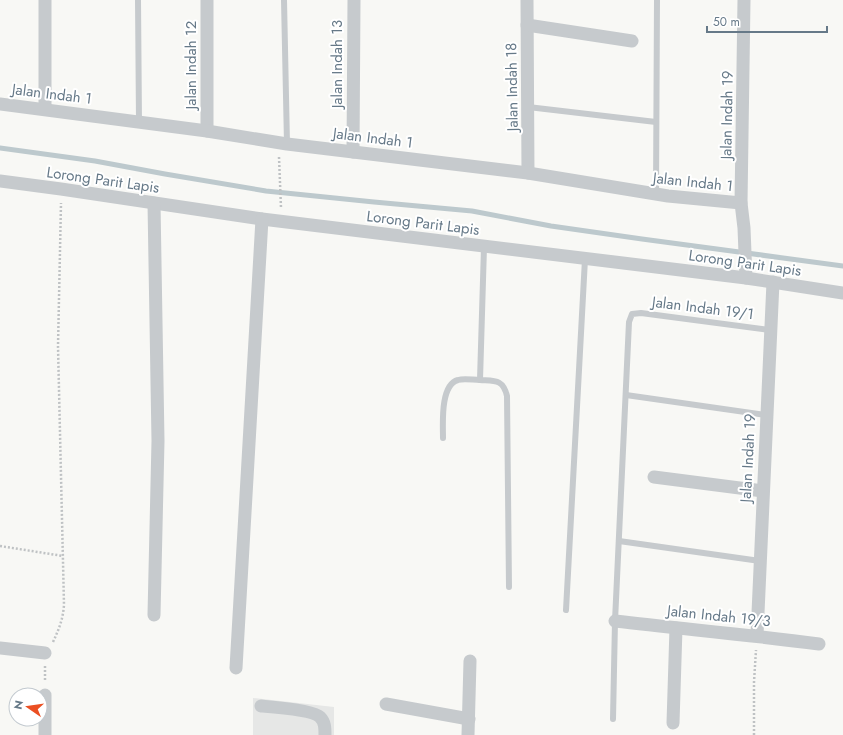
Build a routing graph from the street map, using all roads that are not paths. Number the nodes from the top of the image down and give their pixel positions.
1 (45, 0) edge
2 (138, 0) edge
3 (207, 0) edge
4 (284, 0) edge
5 (354, 0) edge
6 (527, 0) edge
7 (657, 0) edge
8 (744, 0) edge
9 (527, 25) junction
10 (632, 41) dead end
11 (0, 104) edge
12 (528, 107) junction
13 (45, 109) junction
14 (139, 122) junction
15 (656, 122) junction
16 (208, 131) junction
17 (283, 143) junction
18 (352, 152) junction
19 (528, 173) junction
20 (0, 181) edge
21 (656, 194) junction
22 (154, 203) junction
23 (741, 203) junction
24 (262, 219) junction
25 (484, 247) junction
26 (585, 259) junction
27 (746, 278) junction
28 (772, 282) junction
29 (843, 293) edge
30 (770, 330) junction
31 (480, 380) junction
32 (626, 395) junction
33 (766, 415) junction
34 (443, 438) dead end
35 (654, 478) dead end
36 (763, 491) junction
37 (619, 541) junction
38 (760, 561) junction
39 (509, 587) dead end
40 (566, 610) dead end
41 (154, 615) dead end
42 (615, 621) junction
43 (676, 628) junction
44 (756, 635) junction
45 (819, 644) dead end
46 (0, 648) edge
47 (45, 653) road end
48 (470, 661) dead end
49 (236, 668) dead end
50 (386, 704) dead end
51 (261, 706) dead end
52 (469, 718) junction
53 (613, 719) dead end
54 (674, 723) dead end
55 (325, 735) edge
56 (468, 735) edge

1 - 13 street
2 - 14 lane
3 - 16 street, Jalan Indah 12
4 - 17 lane
5 - 18 street, Jalan Indah 13
6 - 9 street, Jalan Indah 18
7 - 15 lane
8 - 23 street, Jalan Indah 19
9 - 10 street
9 - 12 street, Jalan Indah 18
11 - 13 street, Jalan Indah 1
12 - 15 lane
12 - 19 street, Jalan Indah 18
13 - 14 street, Jalan Indah 1
14 - 16 street, Jalan Indah 1
15 - 21 lane
16 - 17 street, Jalan Indah 1
17 - 18 street, Jalan Indah 1
18 - 19 street, Jalan Indah 1
19 - 21 street, Jalan Indah 1
20 - 22 street, Lorong Parit Lapis
21 - 23 street, Jalan Indah 1
22 - 24 street, Lorong Parit Lapis
22 - 41 street
23 - 27 street, Jalan Indah 19
24 - 25 street, Lorong Parit Lapis
24 - 49 street
25 - 26 street, Lorong Parit Lapis
25 - 31 lane
26 - 27 street, Lorong Parit Lapis
26 - 40 lane
27 - 28 street, Lorong Parit Lapis
28 - 29 street, Lorong Parit Lapis
28 - 30 street, Jalan Indah 19
30 - 32 lane, Jalan Indah 19/1
30 - 33 street, Jalan Indah 19
31 - 34 lane
31 - 39 lane
32 - 33 lane
32 - 37 lane
33 - 36 street, Jalan Indah 19
35 - 36 street
36 - 38 street, Jalan Indah 19
37 - 38 lane
37 - 42 lane
38 - 44 street, Jalan Indah 19
42 - 43 street, Jalan Indah 19/3
42 - 53 lane
43 - 44 street, Jalan Indah 19/3
43 - 54 street
44 - 45 street, Jalan Indah 19/3
46 - 47 street
48 - 52 street
50 - 52 street
51 - 55 street
52 - 56 street

